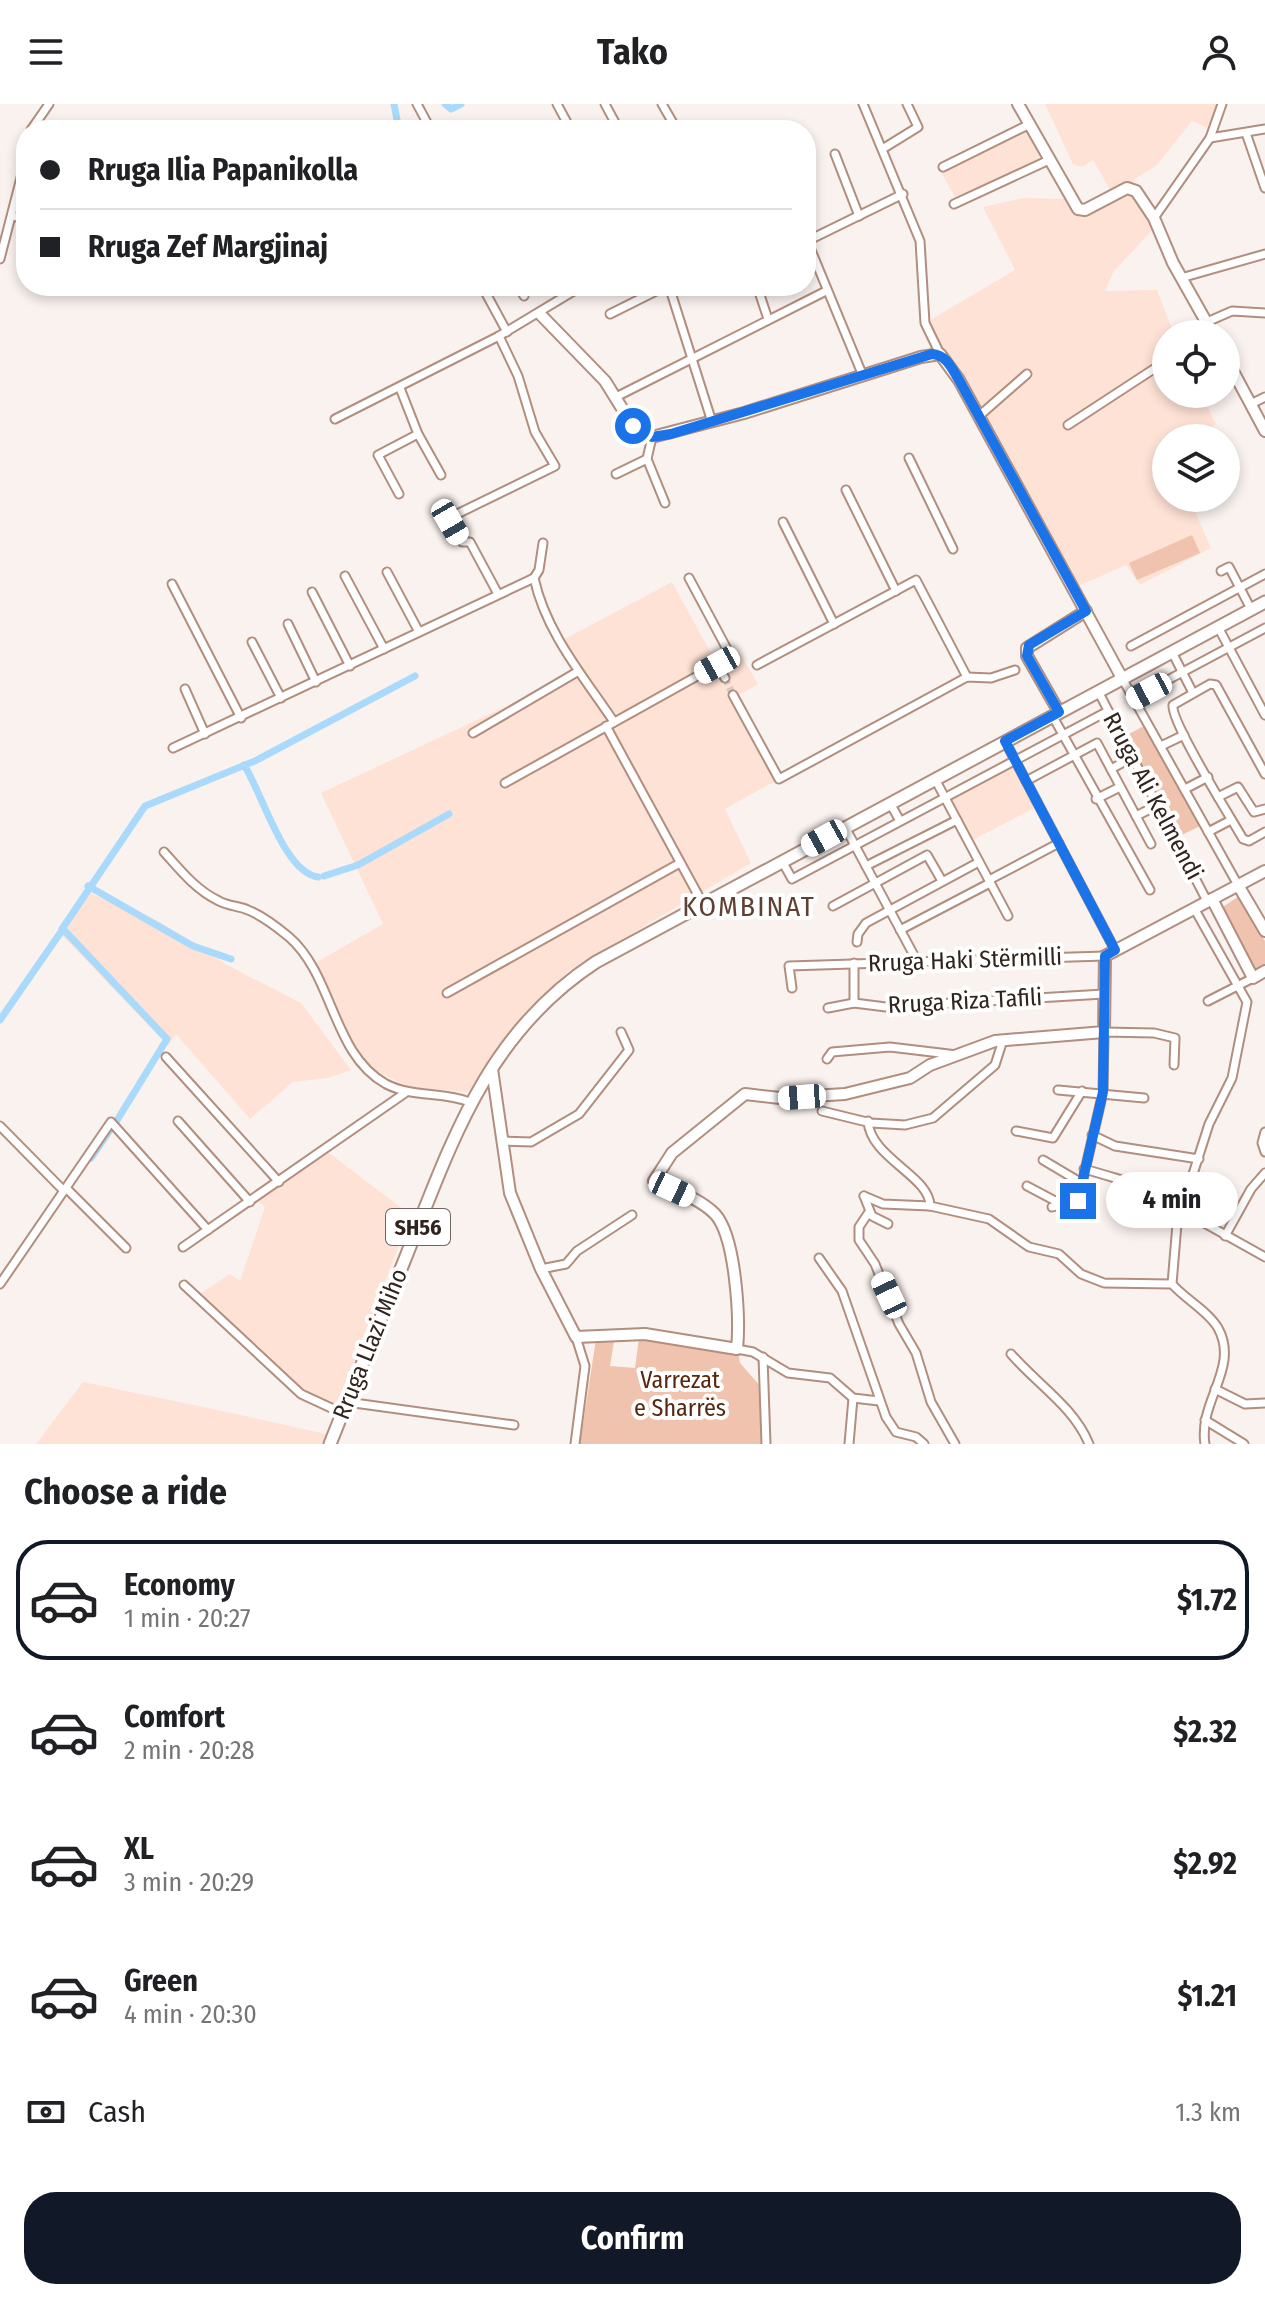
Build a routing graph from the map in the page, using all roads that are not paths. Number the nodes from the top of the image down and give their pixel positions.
1 (863, 104) edge
2 (907, 104) edge
3 (1018, 104) edge
4 (1222, 104) edge
5 (1030, 124) junction
6 (1265, 129) edge
7 (1246, 133) junction
8 (1210, 138) junction
9 (884, 148) junction
10 (835, 154) dead end
11 (1049, 160) junction
12 (943, 167) dead end
13 (1265, 188) edge
14 (903, 194) junction
15 (16, 203) edge
16 (954, 204) dead end
17 (13, 216) junction
18 (859, 216) junction
19 (16, 217) edge
20 (1154, 218) junction
21 (816, 235) edge
22 (1265, 254) edge
23 (0, 259) edge
24 (816, 264) edge
25 (1181, 278) junction
26 (826, 291) junction
27 (486, 296) edge
28 (567, 296) edge
29 (647, 296) edge
30 (672, 296) edge
31 (760, 296) edge
32 (816, 296) edge
33 (816, 296) edge
34 (1265, 313) edge
35 (540, 314) junction
36 (610, 314) dead end
37 (768, 319) junction
38 (1206, 320) edge
39 (1212, 320) edge
40 (503, 334) junction
41 (940, 354) junction
42 (693, 357) junction
43 (1152, 370) edge
44 (1027, 374) dead end
45 (863, 376) junction
46 (1240, 384) edge
47 (400, 388) junction
48 (1265, 397) edge
49 (614, 398) junction
50 (1251, 404) junction
51 (979, 416) junction
52 (335, 419) dead end
53 (712, 422) junction
54 (1068, 425) dead end
55 (1265, 431) edge
56 (418, 434) junction
57 (652, 437) junction
58 (909, 458) dead end
59 (647, 459) junction
60 (616, 474) dead end
61 (441, 475) dead end
62 (846, 490) dead end
63 (399, 494) dead end
64 (665, 503) dead end
65 (783, 522) dead end
66 (543, 543) dead end
67 (953, 549) dead end
68 (1221, 571) dead end
69 (387, 572) dead end
70 (1265, 574) edge
71 (345, 576) dead end
72 (534, 578) junction
73 (689, 578) dead end
74 (172, 584) dead end
75 (1240, 587) junction
76 (896, 591) junction
77 (312, 592) dead end
78 (498, 594) junction
79 (1265, 602) edge
80 (1251, 609) junction
81 (1086, 611) junction
82 (288, 624) dead end
83 (834, 624) junction
84 (1218, 627) junction
85 (1265, 628) edge
86 (419, 632) junction
87 (252, 642) dead end
88 (1131, 646) dead end
89 (1229, 647) junction
90 (384, 649) junction
91 (727, 649) dead end
92 (1172, 652) junction
93 (1030, 662) junction
94 (757, 665) dead end
95 (350, 666) junction
96 (577, 672) junction
97 (1182, 673) junction
98 (967, 677) junction
99 (725, 678) dead end
100 (1122, 678) junction
101 (316, 682) junction
102 (185, 689) dead end
103 (1098, 691) junction
104 (1193, 693) junction
105 (733, 695) tunnel mouth
106 (281, 698) junction
107 (1134, 698) junction
108 (1108, 711) junction
109 (1055, 714) junction
110 (1265, 715) edge
111 (241, 718) junction
112 (610, 724) junction
113 (473, 733) dead end
114 (205, 734) junction
115 (1063, 735) junction
116 (1184, 735) junction
117 (1005, 741) junction
118 (1161, 746) junction
119 (173, 748) dead end
120 (1265, 752) edge
121 (1073, 756) junction
122 (1133, 757) junction
123 (1256, 757) junction
124 (971, 759) junction
125 (1015, 760) junction
126 (1111, 769) junction
127 (1265, 774) edge
128 (1208, 777) junction
129 (935, 779) junction
130 (980, 779) junction
131 (1026, 781) junction
132 (505, 783) dead end
133 (1120, 787) junction
134 (1185, 789) junction
135 (1218, 797) junction
136 (945, 798) junction
137 (1096, 799) junction
138 (890, 803) junction
139 (1158, 805) junction
140 (1265, 809) edge
141 (1136, 816) junction
142 (957, 820) junction
143 (1231, 820) junction
144 (900, 821) junction
145 (845, 827) junction
146 (1208, 832) junction
147 (1265, 832) edge
148 (1059, 843) junction
149 (1151, 844) dead end
150 (855, 845) junction
151 (164, 852) dead end
152 (782, 861) junction
153 (979, 862) junction
154 (680, 863) junction
155 (866, 866) junction
156 (1265, 871) edge
157 (942, 881) junction
158 (990, 882) junction
159 (875, 884) junction
160 (1238, 885) junction
161 (1150, 890) dead end
162 (1210, 900) junction
163 (703, 904) junction
164 (833, 906) dead end
165 (1194, 908) junction
166 (889, 909) junction
167 (1008, 916) dead end
168 (900, 930) junction
169 (1265, 931) edge
170 (857, 942) dead end
171 (1110, 953) junction
172 (917, 961) junction
173 (854, 963) junction
174 (1265, 971) edge
175 (1253, 978) junction
176 (1237, 987) junction
177 (792, 988) dead end
178 (447, 993) dead end
179 (1104, 994) junction
180 (1208, 1001) dead end
181 (854, 1003) junction
182 (828, 1008) dead end
183 (621, 1032) dead end
184 (1104, 1032) junction
185 (1003, 1040) junction
186 (957, 1055) junction
187 (166, 1057) dead end
188 (827, 1059) dead end
189 (1174, 1065) dead end
190 (492, 1069) junction
191 (1058, 1090) dead end
192 (1082, 1091) junction
193 (1103, 1092) junction
194 (405, 1093) junction
195 (1144, 1098) dead end
196 (470, 1102) junction
197 (822, 1111) dead end
198 (868, 1120) junction
199 (178, 1121) dead end
200 (0, 1126) edge
201 (1016, 1131) dead end
202 (1265, 1132) edge
203 (1092, 1135) junction
204 (502, 1141) junction
205 (1265, 1152) edge
206 (1199, 1159) junction
207 (1043, 1160) dead end
208 (1084, 1169) junction
209 (1265, 1173) edge
210 (279, 1182) junction
211 (1080, 1182) junction
212 (1027, 1186) dead end
213 (65, 1189) junction
214 (1186, 1195) junction
215 (250, 1202) junction
216 (1067, 1205) junction
217 (930, 1206) junction
218 (1052, 1207) dead end
219 (1181, 1210) junction
220 (869, 1212) junction
221 (632, 1215) dead end
222 (888, 1224) dead end
223 (208, 1230) junction
224 (1225, 1236) junction
225 (183, 1247) dead end
226 (126, 1248) dead end
227 (1265, 1257) edge
228 (819, 1258) dead end
229 (541, 1269) junction
230 (0, 1284) edge
231 (1172, 1284) junction
232 (184, 1285) dead end
233 (576, 1337) junction
234 (737, 1349) junction
235 (1011, 1354) dead end
236 (763, 1357) junction
237 (1215, 1389) junction
238 (853, 1398) junction
239 (879, 1401) junction
240 (1265, 1403) edge
241 (344, 1408) junction
242 (1205, 1420) junction
243 (514, 1425) dead end
244 (330, 1444) edge
245 (575, 1444) edge
246 (766, 1444) edge
247 (849, 1444) edge
248 (924, 1444) edge
249 (955, 1444) edge
250 (1089, 1444) edge
251 (1205, 1444) edge
252 (1244, 1444) edge

1 - 9 street
2 - 9 street
3 - 5 street
4 - 8 street
5 - 11 street
5 - 12 street
6 - 7 street
7 - 8 street
7 - 13 street
8 - 20 street
9 - 14 street
10 - 18 street
11 - 16 street
11 - 20 street
14 - 18 street
14 - 41 street
15 - 17 street
17 - 19 street
17 - 23 street
18 - 21 street
20 - 25 street
22 - 25 street
24 - 26 street
25 - 38 street
26 - 33 street
26 - 45 street
27 - 40 street
28 - 35 street
29 - 36 street
30 - 42 street
31 - 37 street
32 - 37 street
34 - 39 street
35 - 40 street
35 - 49 street
37 - 42 street
40 - 47 street
40 - 78 street
41 - 45 street
41 - 51 street
42 - 49 street
42 - 53 street
43 - 54 street
44 - 51 street
45 - 53 street
46 - 50 street
47 - 52 street
47 - 56 street
48 - 50 street
49 - 57 street
50 - 55 street
51 - 81 street
53 - 57 street
56 - 61 street
56 - 63 street
57 - 59 street
58 - 67 street
59 - 60 street
59 - 64 street
62 - 76 street
65 - 83 street
66 - 72 street
68 - 75 street
69 - 86 street
70 - 75 street
71 - 90 street
72 - 78 street
72 - 96 street
73 - 91 street
74 - 111 street
75 - 80 street
75 - 88 street
76 - 83 street
76 - 98 street
77 - 95 street
78 - 86 street
79 - 80 main road, Rruga Llazi Miho / SH56
80 - 84 main road, Rruga Llazi Miho / SH56
81 - 93 street
81 - 100 street
82 - 101 street
83 - 94 street
84 - 89 street
84 - 92 main road, Rruga Llazi Miho / SH56
85 - 89 street
86 - 90 street
87 - 106 street
89 - 97 street
89 - 110 street
90 - 95 street
92 - 97 street
92 - 100 main road, Rruga Llazi Miho / SH56
93 - 98 street
93 - 109 street
95 - 101 street
96 - 112 street
96 - 113 street
97 - 104 street
97 - 107 street
98 - 105 street
99 - 112 street
100 - 103 main road, Rruga Llazi Miho / SH56
100 - 107 street
101 - 106 street
102 - 114 street
103 - 108 street, Rruga Ali Kelmendi
103 - 109 main road, Rruga Llazi Miho / SH56
104 - 116 street
104 - 123 street
106 - 111 street
107 - 118 street
108 - 115 street
108 - 122 street, Rruga Ali Kelmendi
109 - 115 street
109 - 117 main road, Rruga Llazi Miho / SH56
111 - 114 street
112 - 132 street
112 - 154 street
114 - 119 street
115 - 121 street
115 - 125 street
116 - 118 street
116 - 128 street
117 - 124 main road, Rruga Llazi Miho / SH56
117 - 125 street
118 - 134 street
120 - 123 street
121 - 126 street
121 - 131 street
121 - 137 street
122 - 126 street
122 - 139 street, Rruga Ali Kelmendi
123 - 127 street
124 - 129 main road, Rruga Llazi Miho / SH56
124 - 130 street
125 - 130 street
125 - 131 street
126 - 133 street
128 - 134 street
128 - 135 street
129 - 136 street
129 - 138 main road, Rruga Llazi Miho / SH56
130 - 136 street
131 - 148 street
133 - 137 street
133 - 141 street
134 - 146 street
135 - 140 street
135 - 143 street
136 - 142 street
136 - 144 street
137 - 161 street
138 - 144 street
138 - 145 main road, Rruga Llazi Miho / SH56
139 - 141 street
139 - 162 street, Rruga Ali Kelmendi
141 - 149 street
142 - 153 street
142 - 155 street
143 - 146 street
143 - 147 street
144 - 150 street
145 - 150 street
145 - 152 main road, Rruga Llazi Miho / SH56
146 - 160 street
148 - 158 street
148 - 171 street
150 - 152 street
150 - 155 street
151 - 194 street
152 - 163 main road, Rruga Llazi Miho / SH56
153 - 157 street
153 - 158 street
154 - 163 street
154 - 178 street
155 - 159 street
156 - 160 street, Rruga Haki Stërmilli
157 - 159 street
157 - 166 street
158 - 167 street
158 - 168 street
159 - 164 street
159 - 166 street
160 - 162 street, Rruga Haki Stërmilli
160 - 169 street
162 - 165 street, Rruga Haki Stërmilli
162 - 175 street
163 - 190 main road, Rruga Llazi Miho / SH56
165 - 171 street, Rruga Haki Stërmilli
165 - 176 street
166 - 168 street
166 - 170 street
168 - 172 street
171 - 172 street, Rruga Haki Stërmilli
171 - 179 street
172 - 173 street, Rruga Haki Stërmilli
173 - 177 street, Rruga Haki Stërmilli
173 - 181 street
174 - 175 street
175 - 176 street
176 - 180 street
176 - 206 street
179 - 181 street, Rruga Riza Tafili
179 - 184 street
181 - 182 street, Rruga Riza Tafili
183 - 204 street
184 - 185 street
184 - 189 street
184 - 193 street
185 - 186 street
185 - 198 street
186 - 188 street
186 - 234 street
187 - 210 street
190 - 196 main road, Rruga Llazi Miho / SH56
190 - 204 street
191 - 192 street
192 - 193 street
192 - 201 street
193 - 195 street
193 - 203 street
194 - 196 street
194 - 210 street
196 - 241 main road, Rruga Llazi Miho / SH56
197 - 198 street
198 - 217 street
199 - 215 street
200 - 213 street
202 - 205 street
203 - 206 street
203 - 208 street
204 - 229 street
206 - 214 street
207 - 211 street
208 - 211 street
208 - 214 street
209 - 224 street
210 - 215 street
211 - 216 street
212 - 216 street
213 - 223 street
213 - 226 street
213 - 230 street
214 - 219 street
215 - 223 street
216 - 218 street
217 - 220 street
217 - 231 street
219 - 224 street
219 - 231 street
220 - 222 street
220 - 249 street
221 - 229 street
223 - 225 street
224 - 227 street
228 - 239 street
229 - 233 street
231 - 237 street
232 - 241 street
233 - 234 street
233 - 245 street
234 - 236 street
235 - 250 street
236 - 238 street
236 - 246 street
237 - 240 street
237 - 242 street
238 - 239 street
238 - 247 street
239 - 248 street
241 - 243 street
241 - 244 main road, Rruga Llazi Miho / SH56
242 - 251 street
242 - 252 street

